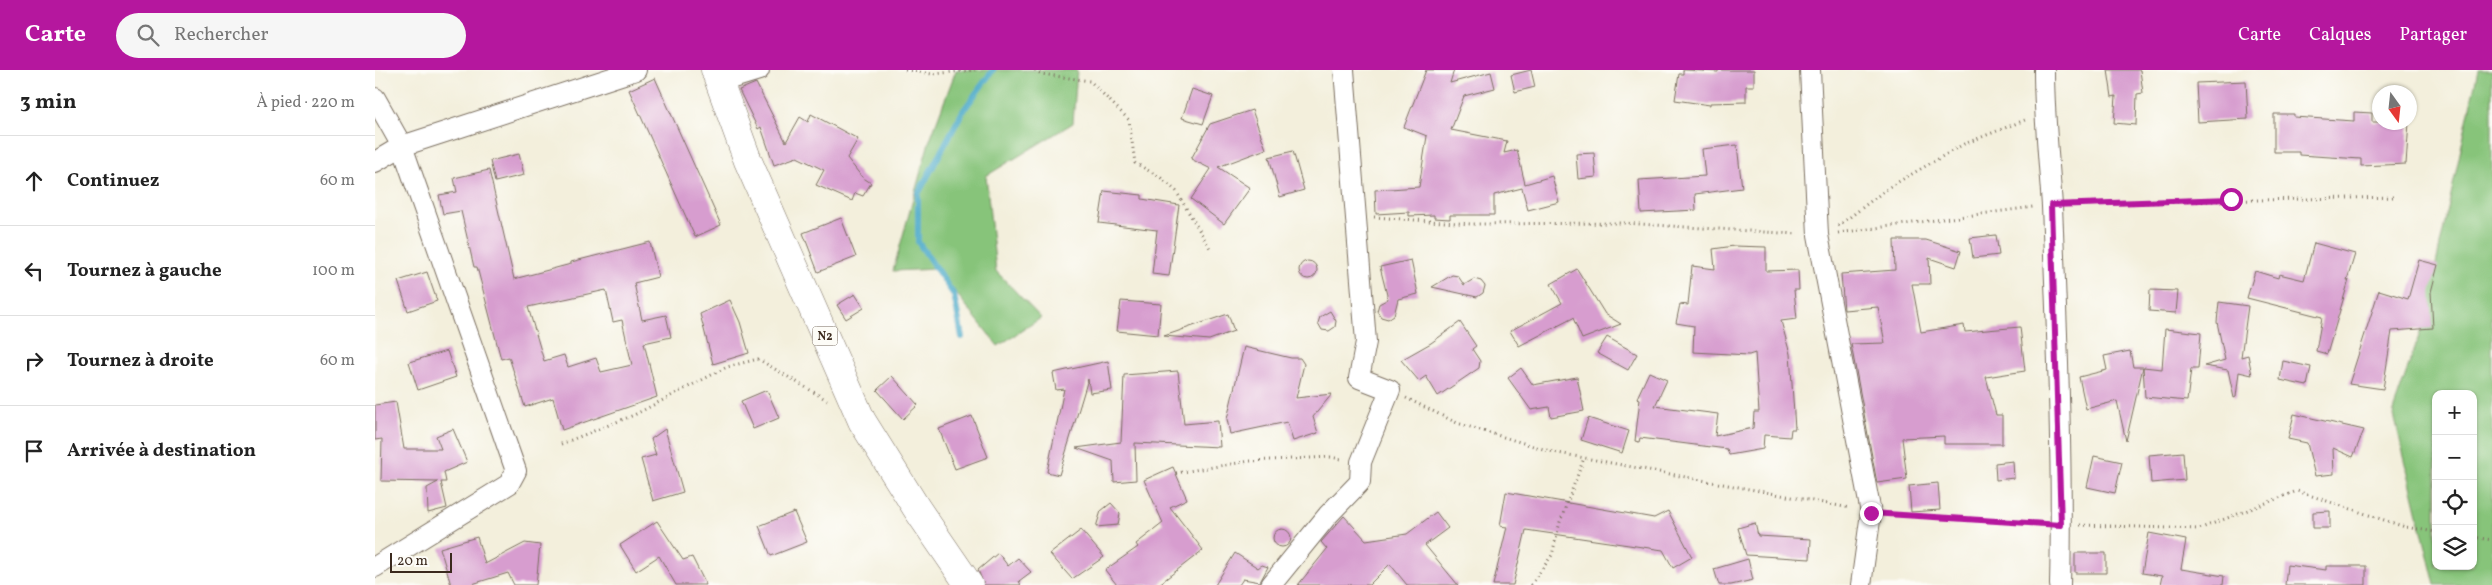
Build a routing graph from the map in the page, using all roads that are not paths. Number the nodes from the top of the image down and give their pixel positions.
1 (636, 70) edge
2 (759, 70) edge
3 (1344, 70) edge
4 (1810, 70) edge
5 (2044, 70) edge
6 (717, 76) edge
7 (375, 98) edge
8 (402, 146) junction
9 (375, 162) edge
10 (375, 567) edge
11 (969, 585) edge
12 (1271, 585) edge
13 (1861, 585) edge
14 (2060, 585) edge

1 - 8 street
2 - 6 street
3 - 12 street
4 - 13 street
5 - 14 street
6 - 11 highway, N2
7 - 8 street
8 - 9 street
8 - 10 street

